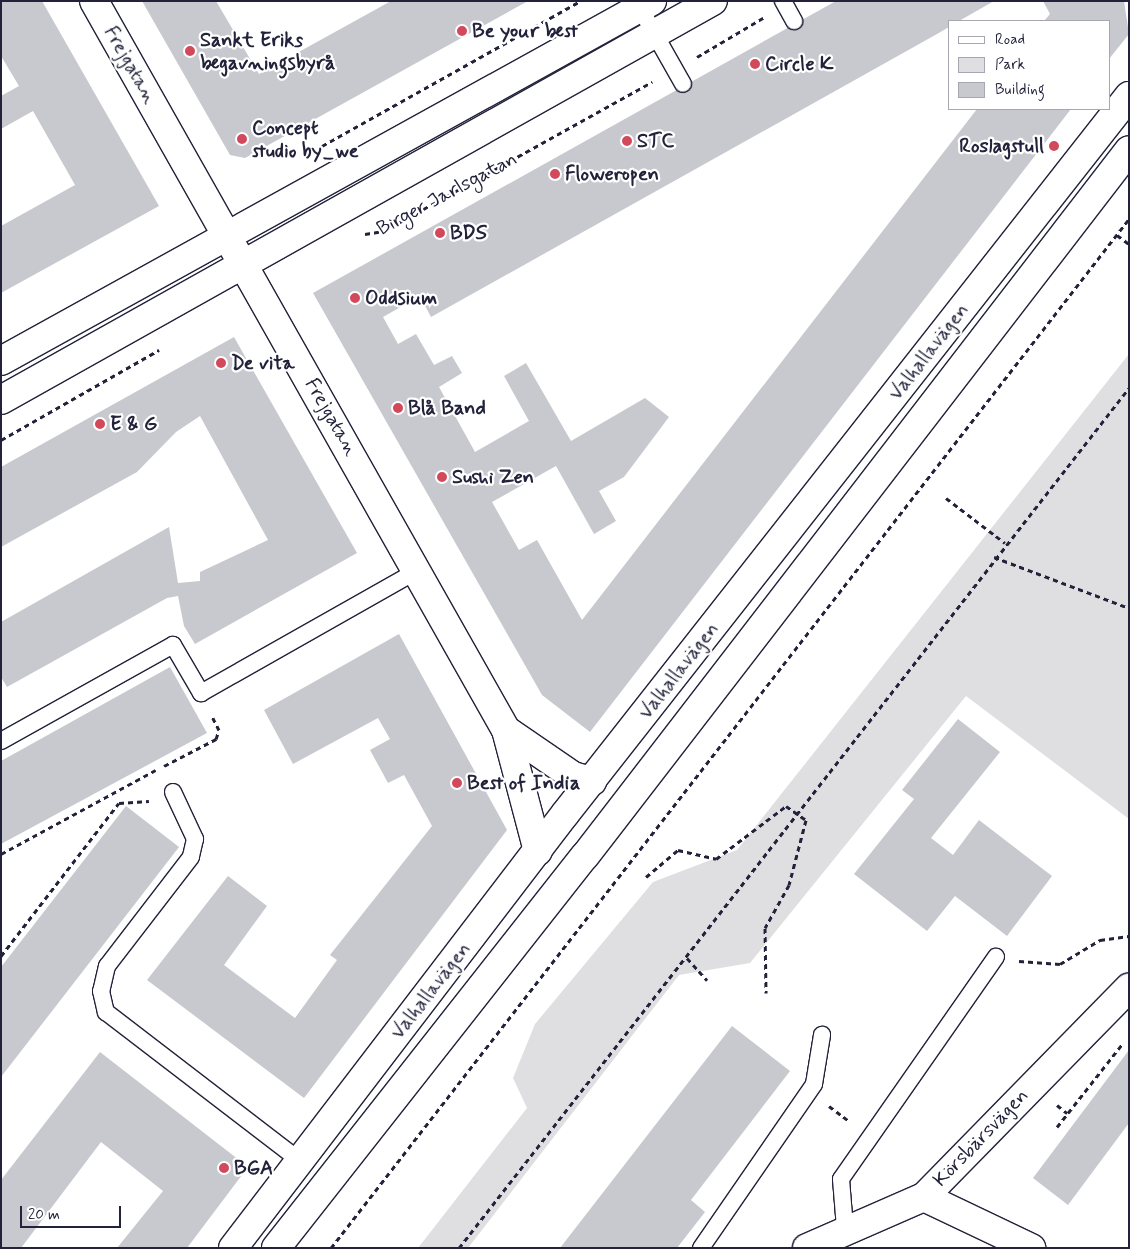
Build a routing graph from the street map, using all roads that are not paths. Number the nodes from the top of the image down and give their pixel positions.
1 (94, 1) edge
2 (713, 1) edge
3 (784, 3) edge
4 (646, 5) edge
5 (794, 21) dead end
6 (656, 34) junction
7 (682, 84) dead end
8 (1129, 96) edge
9 (1129, 150) edge
10 (228, 236) junction
11 (243, 264) junction
12 (1, 361) edge
13 (1, 400) edge
14 (418, 570) junction
15 (506, 730) junction
16 (1, 741) edge
17 (592, 781) junction
18 (175, 796) road end
19 (538, 850) junction
20 (996, 957) dead end
21 (1129, 988) edge
22 (822, 1035) dead end
23 (300, 1161) junction
24 (924, 1197) junction
25 (845, 1228) junction
26 (233, 1248) edge
27 (276, 1248) edge
28 (701, 1248) edge
29 (807, 1248) edge
30 (1031, 1248) edge

1 - 10 street, Frejgatan
2 - 6 street, Birger Jarlsgatan
3 - 5 lane
4 - 6 lane
4 - 10 street
6 - 7 lane
6 - 11 street, Birger Jarlsgatan
8 - 17 street, Valhallavägen
9 - 27 street, Valhallavägen
10 - 11 street, Frejgatan
10 - 12 street
11 - 13 street, Birger Jarlsgatan
11 - 14 street, Frejgatan
14 - 15 street, Frejgatan
14 - 16 lane
15 - 17 street, Frejgatan
15 - 19 street, Frejgatan
17 - 19 street, Valhallavägen
18 - 23 lane
19 - 23 street, Valhallavägen
20 - 25 lane
21 - 24 street, Körsbärsvägen
22 - 28 lane
23 - 26 street, Valhallavägen
24 - 25 street, Körsbärsvägen
24 - 30 street
25 - 29 street, Körsbärsvägen

